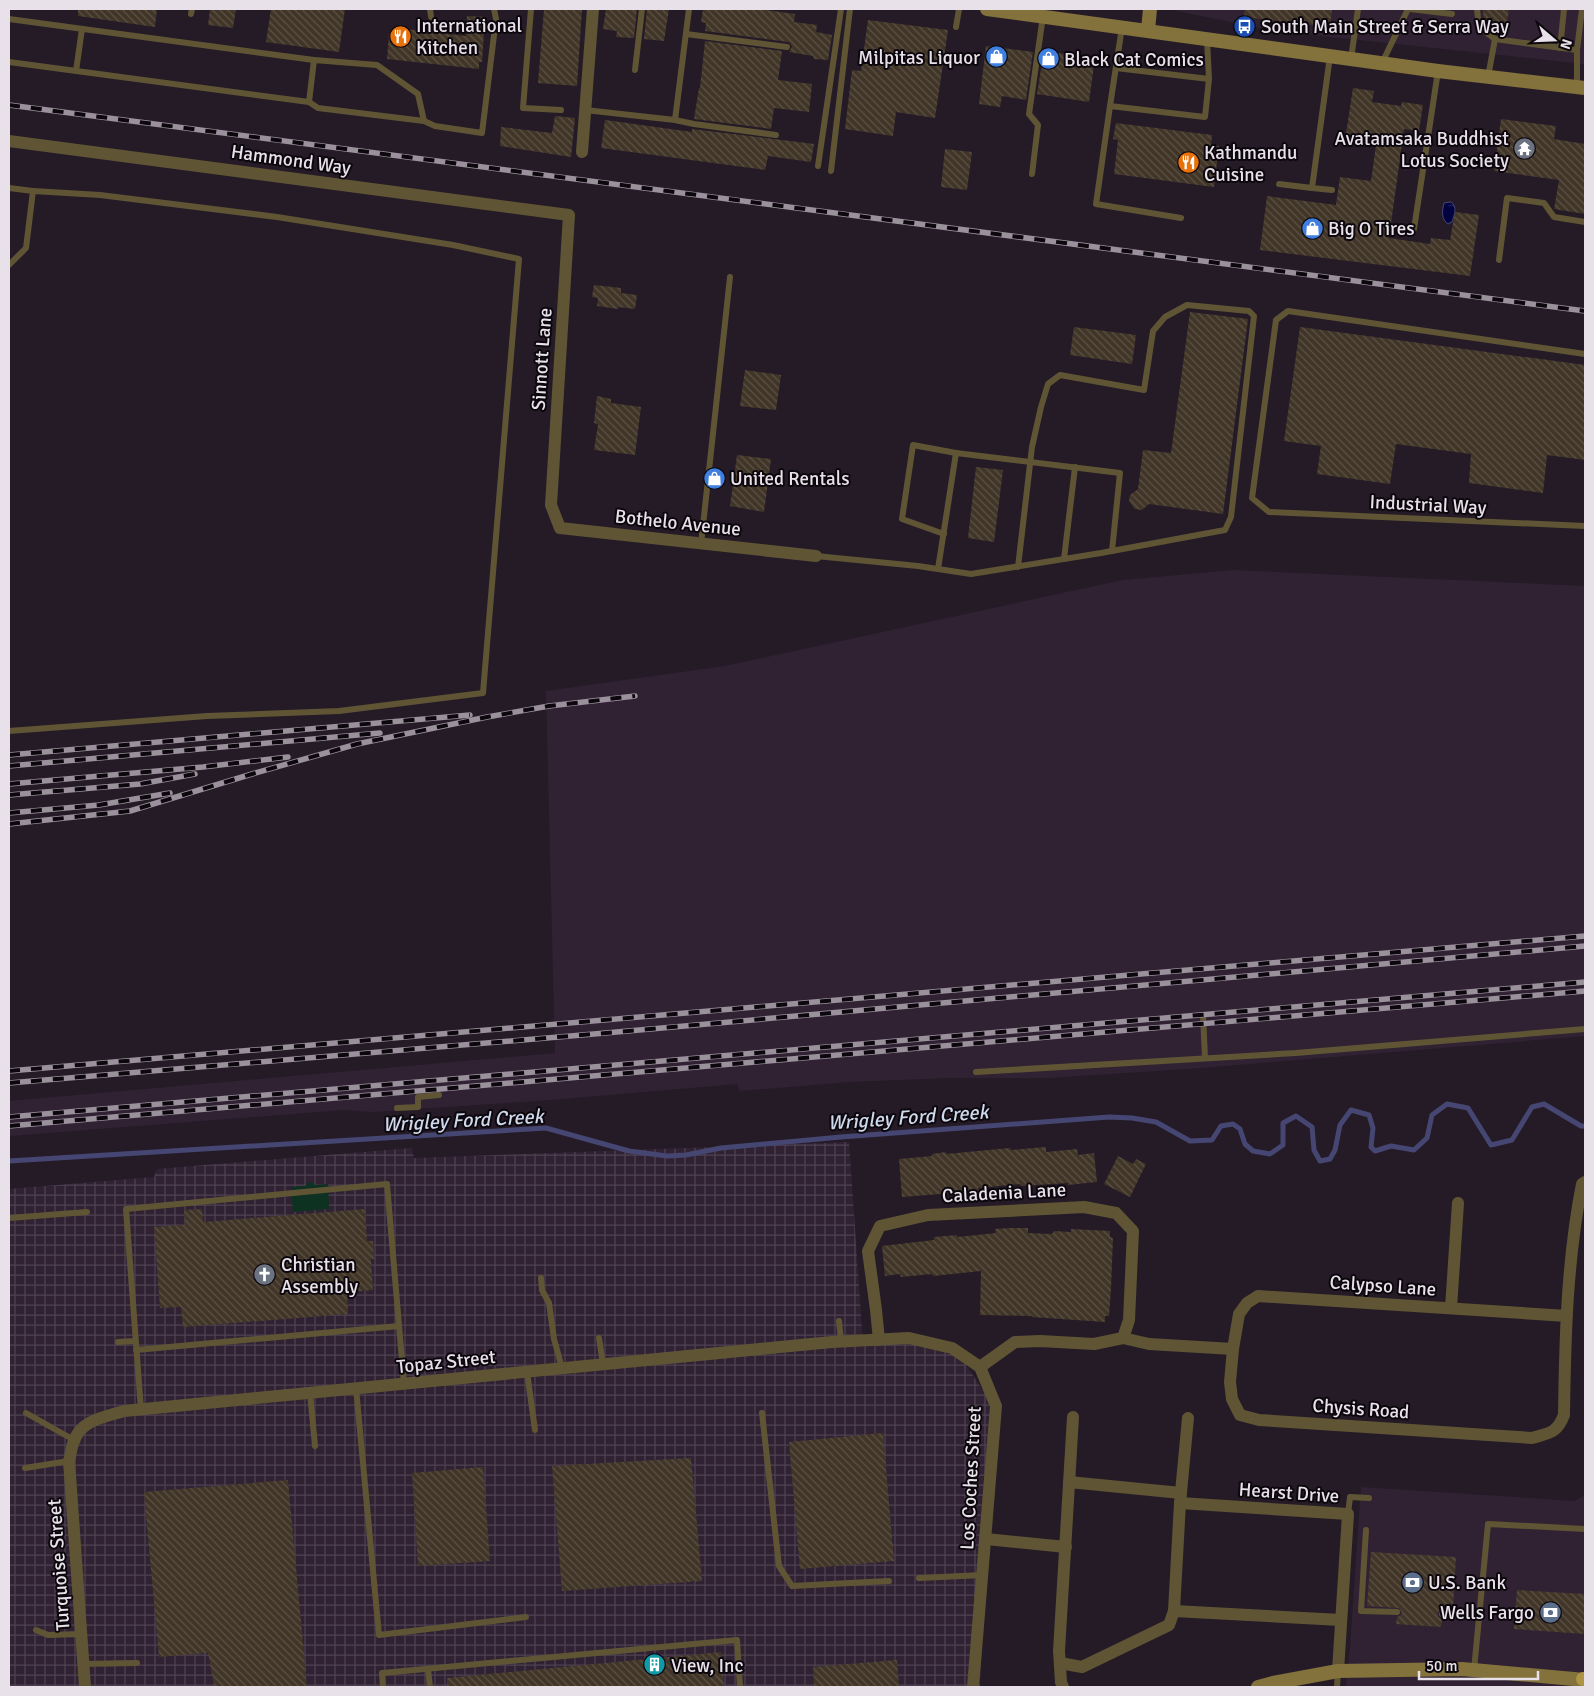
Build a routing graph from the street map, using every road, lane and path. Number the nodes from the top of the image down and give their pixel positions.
1 (430, 9) edge
2 (494, 9) edge
3 (531, 9) edge
4 (593, 9) edge
5 (642, 9) edge
6 (689, 9) edge
7 (841, 9) edge
8 (850, 9) edge
9 (959, 9) edge
10 (987, 9) edge
11 (1150, 9) edge
12 (1358, 9) edge
13 (1409, 9) edge
14 (1478, 9) edge
15 (1564, 9) edge
16 (1582, 9) edge
17 (1061, 14) edge
18 (1452, 14) dead end
19 (1043, 16) junction
20 (431, 17) dead end
21 (9, 19) edge
22 (956, 27) dead end
23 (1122, 27) junction
24 (82, 29) junction
25 (1148, 30) junction
26 (686, 34) junction
27 (1207, 39) junction
28 (1495, 39) junction
29 (788, 47) dead end
30 (1560, 48) junction
31 (1577, 50) junction
32 (1330, 56) junction
33 (1351, 59) junction
34 (314, 60) junction
35 (9, 62) edge
36 (1382, 63) junction
37 (1116, 68) junction
38 (635, 70) dead end
39 (76, 71) junction
40 (1438, 71) junction
41 (1488, 77) junction
42 (1209, 80) junction
43 (1581, 87) edge
44 (309, 102) junction
45 (1110, 106) junction
46 (561, 110) dead end
47 (585, 110) junction
48 (675, 120) junction
49 (424, 121) junction
50 (776, 135) dead end
51 (9, 140) edge
52 (582, 152) dead end
53 (818, 166) dead end
54 (831, 171) dead end
55 (1032, 174) dead end
56 (1278, 184) dead end
57 (9, 188) edge
58 (1312, 188) junction
59 (1332, 190) dead end
60 (33, 191) junction
61 (569, 215) joint
62 (1181, 218) dead end
63 (1585, 222) edge
64 (1414, 228) dead end
65 (1499, 260) dead end
66 (9, 265) edge
67 (730, 277) dead end
68 (1585, 354) edge
69 (956, 453) junction
70 (1031, 461) junction
71 (1075, 467) junction
72 (551, 506) joint
73 (1585, 526) edge
74 (944, 534) junction
75 (701, 544) junction
76 (1112, 551) junction
77 (816, 556) joint
78 (1064, 559) junction
79 (1018, 567) junction
80 (938, 569) junction
81 (9, 732) edge
82 (1204, 1015) dead end
83 (1585, 1029) edge
84 (1205, 1058) junction
85 (976, 1072) dead end
86 (439, 1095) dead end
87 (397, 1108) dead end
88 (1585, 1182) edge
89 (1458, 1203) dead end
90 (87, 1212) dead end
91 (9, 1218) edge
92 (541, 1278) dead end
93 (1451, 1308) junction
94 (1567, 1316) junction
95 (839, 1322) dead end
96 (399, 1326) junction
97 (599, 1338) dead end
98 (1123, 1338) junction
99 (879, 1340) junction
100 (135, 1341) junction
101 (837, 1341) junction
102 (118, 1342) dead end
103 (1232, 1349) junction
104 (136, 1350) junction
105 (603, 1364) junction
106 (980, 1367) junction
107 (562, 1368) junction
108 (527, 1372) junction
109 (404, 1384) junction
110 (356, 1388) junction
111 (310, 1393) junction
112 (141, 1410) junction
113 (26, 1413) dead end
114 (762, 1413) dead end
115 (1073, 1417) dead end
116 (1188, 1418) dead end
117 (535, 1430) dead end
118 (74, 1440) junction
119 (315, 1446) dead end
120 (70, 1461) junction
121 (25, 1468) dead end
122 (1069, 1482) junction
123 (1181, 1498) junction
124 (1368, 1498) dead end
125 (1348, 1514) junction
126 (1585, 1529) edge
127 (1366, 1530) dead end
128 (986, 1539) junction
129 (1066, 1547) junction
130 (983, 1576) junction
131 (919, 1578) dead end
132 (889, 1581) dead end
133 (1174, 1611) junction
134 (1397, 1612) dead end
135 (1442, 1614) dead end
136 (526, 1617) dead end
137 (1480, 1617) junction
138 (1341, 1620) junction
139 (36, 1630) dead end
140 (81, 1634) junction
141 (136, 1663) dead end
142 (1060, 1663) junction
143 (83, 1664) junction
144 (428, 1669) junction
145 (1474, 1670) junction
146 (1338, 1671) junction
147 (1585, 1679) edge
148 (85, 1687) edge
149 (383, 1687) edge
150 (430, 1687) edge
151 (740, 1687) edge
152 (973, 1687) edge
153 (1063, 1687) edge
154 (1258, 1687) edge
155 (1337, 1687) edge

1 - 20 lane
2 - 49 lane
3 - 46 lane
4 - 47 street
5 - 38 lane
6 - 26 lane
7 - 53 lane
8 - 54 lane
9 - 22 lane
10 - 19 main road
11 - 25 main road
12 - 33 lane
13 - 18 lane
13 - 36 lane
14 - 28 lane
15 - 30 lane
16 - 31 lane
17 - 19 main road
17 - 23 main road
19 - 55 lane
21 - 24 lane
23 - 25 main road
23 - 37 lane
24 - 34 lane
24 - 39 lane
25 - 27 main road
26 - 29 lane
26 - 48 lane
27 - 32 main road
27 - 42 lane
28 - 30 lane
28 - 41 lane
30 - 31 lane
31 - 43 lane
32 - 33 main road
32 - 58 lane
33 - 36 main road
34 - 44 lane
34 - 49 lane
35 - 39 lane
36 - 40 main road
37 - 42 lane
37 - 45 lane
39 - 44 lane
40 - 41 main road
40 - 64 lane
41 - 43 main road
42 - 45 lane
44 - 49 lane
45 - 62 lane
47 - 48 lane
47 - 52 street
48 - 50 lane
51 - 61 street, Hammond Way
56 - 58 lane
57 - 60 lane
58 - 59 lane
60 - 66 lane
60 - 81 lane
61 - 72 street, Sinnott Lane
63 - 65 lane
67 - 75 lane
68 - 73 lane, Industrial Way
69 - 70 lane
69 - 74 lane
69 - 74 lane
70 - 71 lane
70 - 76 lane
70 - 79 lane
71 - 76 lane
71 - 78 lane
72 - 75 street, Bothelo Avenue
74 - 80 lane
75 - 77 street, Bothelo Avenue
76 - 78 lane
77 - 80 lane
78 - 79 lane
79 - 80 lane
82 - 84 lane
83 - 84 lane
84 - 85 lane
86 - 87 lane
88 - 94 street, Chysis Road
89 - 93 street
90 - 91 lane
92 - 107 lane
93 - 94 street, Calypso Lane
93 - 103 street, Calypso Lane
94 - 103 street, Chysis Road
95 - 101 lane
96 - 100 lane
96 - 104 lane
96 - 109 lane
97 - 105 lane
98 - 99 street, Caladenia Lane
98 - 103 street
98 - 106 street
99 - 101 street
99 - 106 street
100 - 102 lane
100 - 104 lane
101 - 105 street, Topaz Street
104 - 112 lane
105 - 107 street, Topaz Street
106 - 128 street, Los Coches Street
107 - 108 street, Topaz Street
108 - 109 street, Topaz Street
108 - 117 lane
109 - 110 street, Topaz Street
110 - 111 street, Topaz Street
110 - 136 lane
111 - 112 street, Topaz Street
111 - 119 lane
112 - 118 street, Topaz Street
113 - 118 lane
114 - 132 lane
115 - 122 street
116 - 123 street
118 - 120 street, Turquoise Street
120 - 121 lane
120 - 140 street, Turquoise Street
122 - 123 street, Hearst Drive
122 - 129 street
123 - 125 street, Hearst Drive
123 - 133 street
124 - 125 lane
125 - 138 street, Hearst Drive
126 - 137 lane
127 - 134 lane
128 - 129 street
128 - 130 street, Los Coches Street
129 - 142 street
130 - 131 lane
130 - 152 street, Los Coches Street
133 - 138 street
133 - 142 street
135 - 137 lane
137 - 145 lane
138 - 146 street, Hearst Drive
139 - 140 lane
140 - 143 street, Turquoise Street
141 - 143 lane
142 - 153 street
143 - 148 street, Turquoise Street
144 - 149 lane
144 - 150 lane
144 - 151 lane
145 - 146 main road
145 - 147 main road
146 - 154 main road
146 - 155 lane

